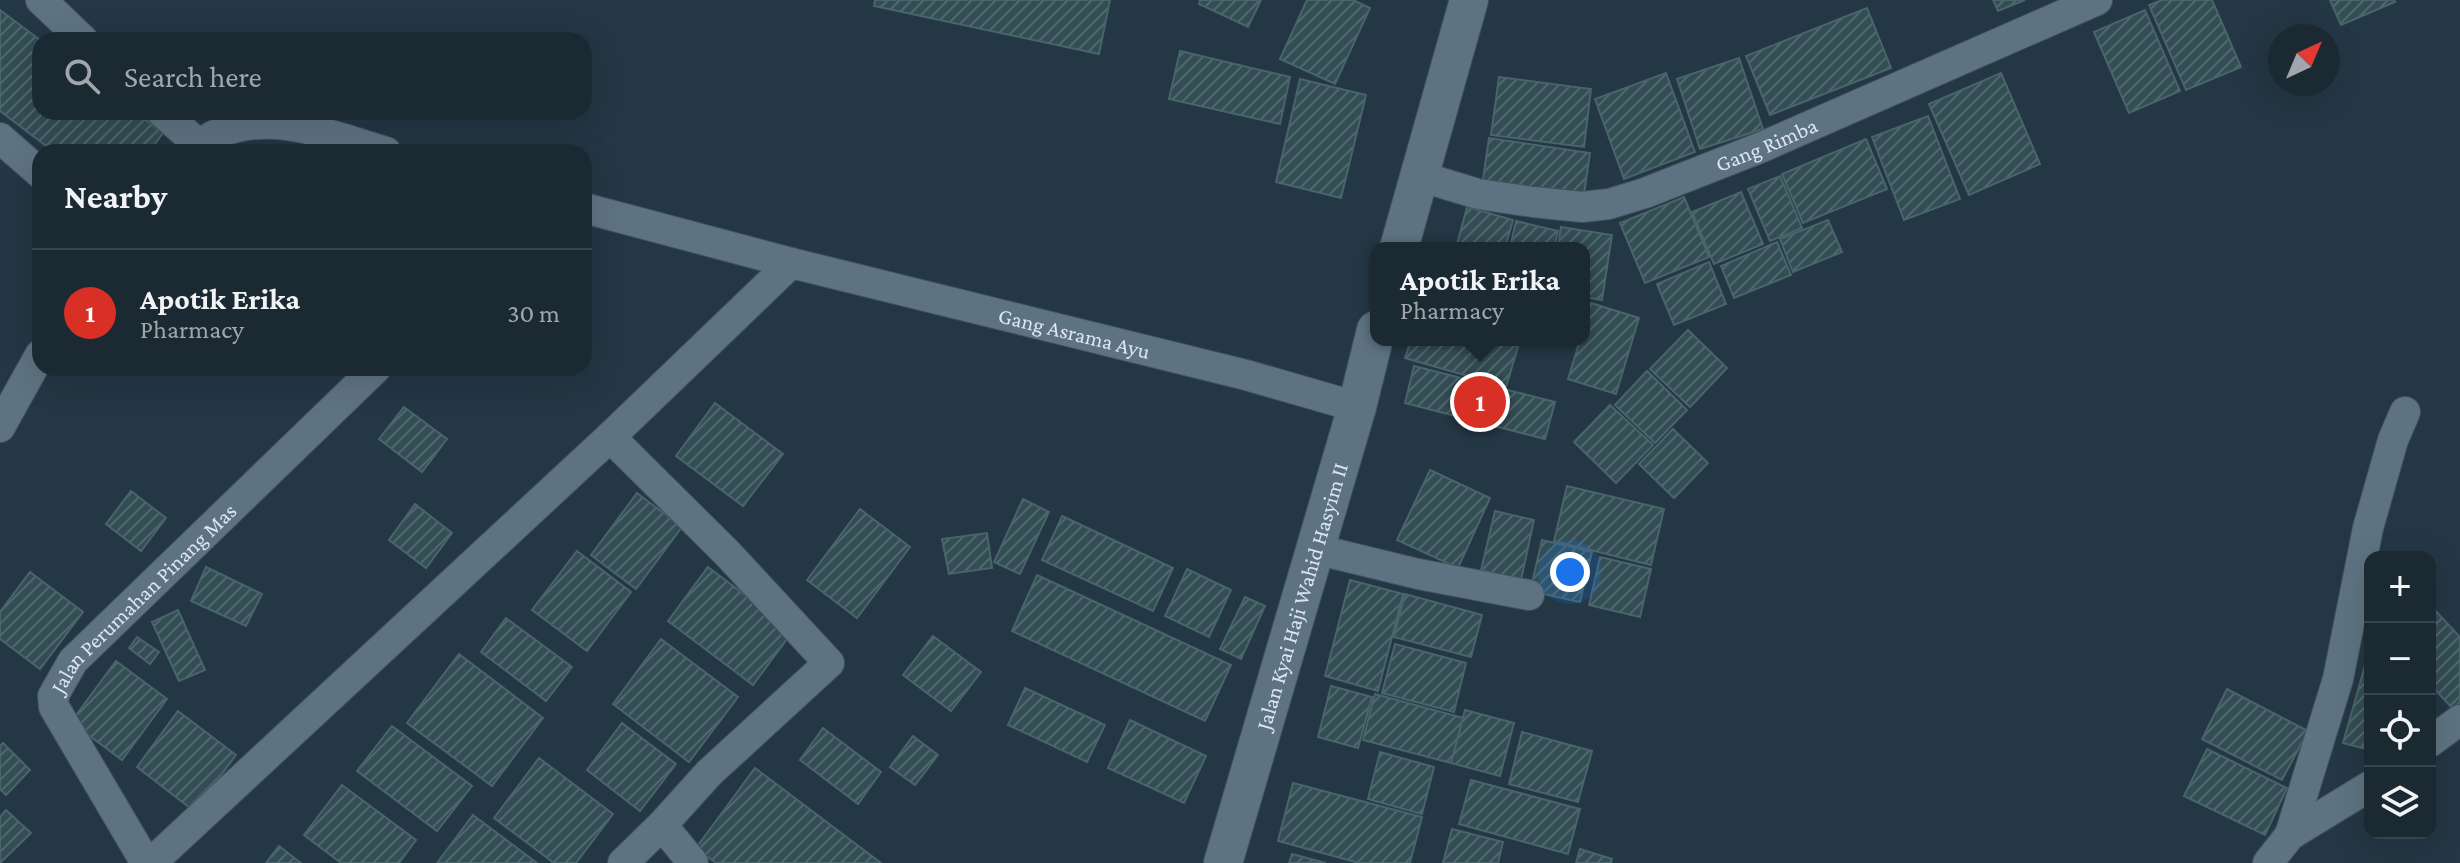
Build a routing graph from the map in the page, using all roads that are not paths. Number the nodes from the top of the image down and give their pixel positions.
1 (41, 0) edge
2 (1469, 0) edge
3 (2097, 0) edge
4 (75, 32) edge
5 (169, 120) edge
6 (0, 138) edge
7 (190, 144) edge
8 (201, 144) edge
9 (359, 144) edge
10 (32, 166) edge
11 (1419, 176) junction
12 (592, 210) edge
13 (1401, 242) edge
14 (791, 263) junction
15 (1372, 346) edge
16 (32, 369) edge
17 (368, 376) edge
18 (1357, 407) junction
19 (2405, 412) dead end
20 (0, 427) edge
21 (610, 437) junction
22 (1315, 549) junction
23 (1529, 595) dead end
24 (2460, 720) edge
25 (2436, 738) edge
26 (2364, 790) edge
27 (662, 825) junction
28 (2290, 835) junction
29 (148, 863) edge
30 (623, 863) edge
31 (693, 863) edge
32 (1223, 863) edge
33 (2268, 863) edge

1 - 4 street
2 - 11 street
3 - 11 street, Gang Rimba
5 - 7 street
6 - 10 street
8 - 9 street
11 - 13 street
12 - 14 street, Gang Asrama Ayu
14 - 18 street, Gang Asrama Ayu
14 - 21 street
15 - 18 street, Jalan Kyai Haji Wahid Hasyim II
16 - 20 street
17 - 29 street, Jalan Perumahan Pinang Mas
18 - 22 street, Jalan Kyai Haji Wahid Hasyim II
19 - 28 street
21 - 27 street
21 - 29 street
22 - 23 street
22 - 32 street, Jalan Kyai Haji Wahid Hasyim II
24 - 25 street
26 - 28 street
27 - 30 street
27 - 31 street
28 - 33 street

